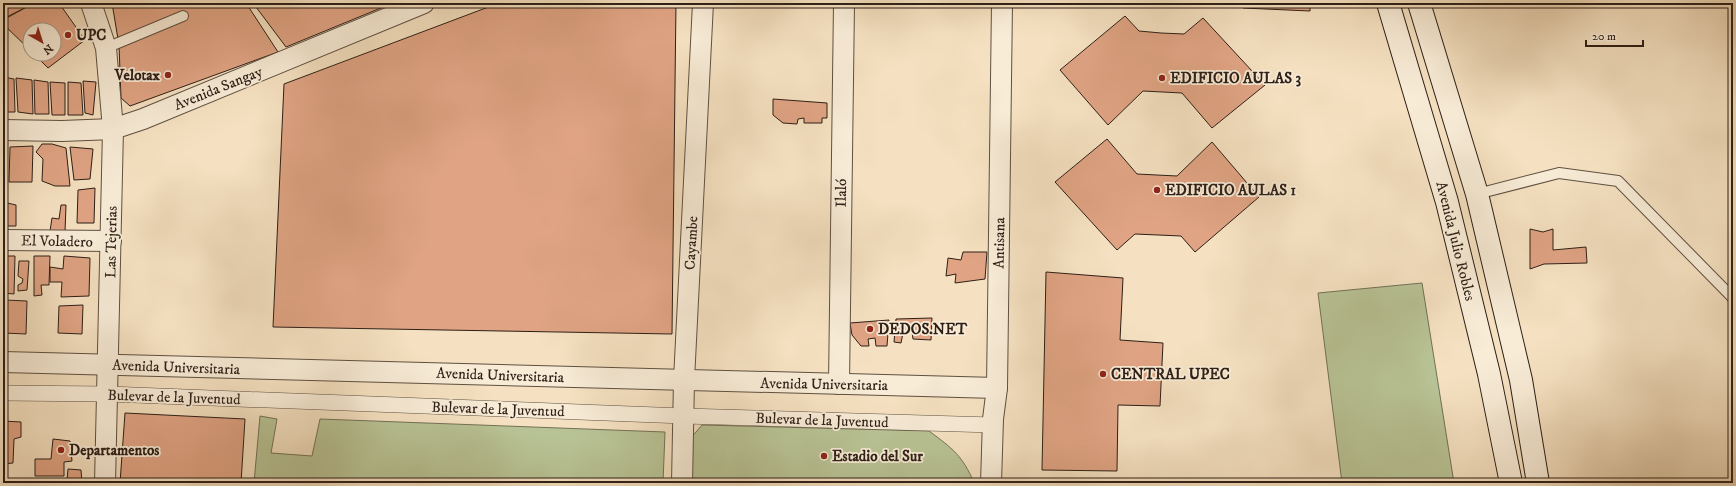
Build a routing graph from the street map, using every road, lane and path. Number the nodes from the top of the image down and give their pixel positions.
1 (91, 3) edge
2 (424, 3) edge
3 (703, 3) edge
4 (844, 3) edge
5 (1002, 3) edge
6 (1388, 3) edge
7 (1419, 3) edge
8 (183, 16) dead end
9 (106, 48) junction
10 (113, 129) junction
11 (3, 130) edge
12 (1477, 194) junction
13 (3, 240) edge
14 (111, 241) junction
15 (1733, 298) edge
16 (3, 362) edge
17 (108, 365) junction
18 (684, 380) junction
19 (839, 384) junction
20 (997, 388) junction
21 (3, 393) edge
22 (108, 394) junction
23 (684, 416) junction
24 (993, 425) junction
25 (105, 483) edge
26 (682, 483) edge
27 (991, 483) edge
28 (1511, 483) edge
29 (1538, 483) edge

1 - 9 street, Las Tejerias
2 - 10 street, Avenida Sangay
3 - 18 street, Cayambe
4 - 19 street, Ilaló
5 - 20 street, Antisana
6 - 28 main road, Avenida Julio Robles
7 - 12 main road, Avenida Julio Robles
8 - 9 lane
9 - 10 street, Las Tejerias
10 - 11 street, Avenida Sangay
10 - 14 street, Las Tejerias
12 - 15 lane
12 - 29 main road, Avenida Julio Robles
13 - 14 street, El Voladero
14 - 17 street, Las Tejerias
16 - 17 street, Avenida Universitaria
17 - 18 street, Avenida Universitaria
17 - 22 street, Las Tejerias
18 - 19 street, Avenida Universitaria
18 - 23 street, Cayambe
19 - 20 street, Avenida Universitaria
20 - 24 street, Antisana
21 - 22 street, Bulevar de la Juventud
22 - 23 street, Bulevar de la Juventud
22 - 25 street, Las Tejerias
23 - 24 street, Bulevar de la Juventud
23 - 26 street, Cayambe
24 - 27 street, Antisana

